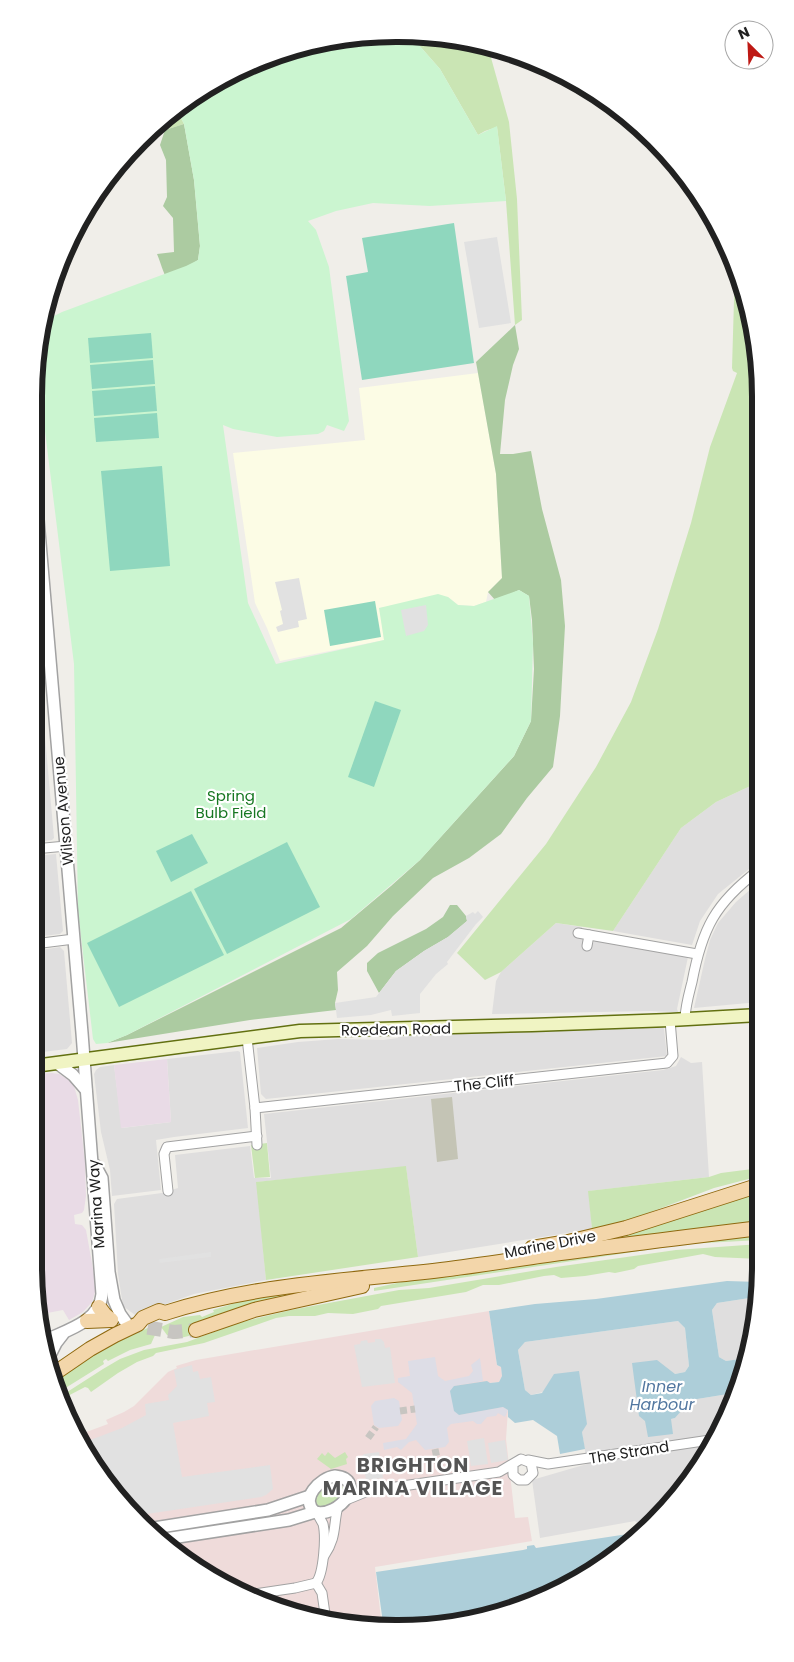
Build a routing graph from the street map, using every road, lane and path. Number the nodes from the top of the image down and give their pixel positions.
1 (42, 565) edge
2 (49, 646) junction
3 (42, 648) edge
4 (66, 846) junction
5 (42, 848) edge
6 (752, 876) edge
7 (578, 933) dead end
8 (589, 935) junction
9 (74, 939) junction
10 (42, 943) edge
11 (587, 946) dead end
12 (697, 954) junction
13 (752, 1015) edge
14 (670, 1020) junction
15 (685, 1020) junction
16 (247, 1038) junction
17 (84, 1059) junction
18 (57, 1063) junction
19 (42, 1065) edge
20 (86, 1090) junction
21 (255, 1108) junction
22 (93, 1162) junction
23 (752, 1187) edge
24 (168, 1191) dead end
25 (752, 1229) edge
26 (439, 1270) junction
27 (334, 1280) junction
28 (99, 1307) junction
29 (87, 1321) junction
30 (134, 1326) junction
31 (66, 1330) junction
32 (196, 1330) tunnel mouth
33 (50, 1338) edge
34 (53, 1349) edge
35 (59, 1370) edge
36 (705, 1441) edge
37 (528, 1460) junction
38 (513, 1465) junction
39 (547, 1465) junction
40 (499, 1472) junction
41 (532, 1472) junction
42 (513, 1475) junction
43 (349, 1486) junction
44 (368, 1492) junction
45 (310, 1496) junction
46 (342, 1503) junction
47 (316, 1513) junction
48 (158, 1527) edge
49 (171, 1538) edge
50 (323, 1557) junction
51 (316, 1583) junction
52 (261, 1593) edge
53 (325, 1612) edge

1 - 2 street, Wilson Avenue
2 - 3 street
2 - 4 street, Wilson Avenue
4 - 5 street
4 - 9 street, Wilson Avenue
6 - 12 street
7 - 8 street
8 - 11 street
8 - 12 street
9 - 10 street
9 - 17 street, Wilson Avenue
12 - 15 street
13 - 15 main road, Roedean Road
14 - 15 main road, Roedean Road
14 - 16 main road, Roedean Road
14 - 21 street, The Cliff
16 - 17 main road, Roedean Road
16 - 21 street
17 - 18 main road, Roedean Road
17 - 20 street, Marina Way
18 - 19 main road, Roedean Road
18 - 20 street
20 - 22 street, Marina Way
21 - 24 street
22 - 28 street, Marina Way
22 - 30 street
23 - 27 main road, Marine Drive
25 - 26 main road, Marine Drive
26 - 27 main road, Marine Drive
26 - 32 main road
27 - 30 main road, Marine Drive
28 - 29 street
28 - 29 main road
29 - 31 street
30 - 35 main road, Marine Drive
31 - 33 street
31 - 34 street
36 - 39 street, The Strand
37 - 38 street
37 - 39 street, The Strand
37 - 41 street
38 - 40 street
38 - 42 street
39 - 41 street, The Strand
40 - 42 street
40 - 44 street
41 - 42 street
43 - 44 street
43 - 45 street
43 - 46 street
44 - 46 street
45 - 47 street
45 - 48 street
46 - 47 street
46 - 50 street
47 - 49 street
47 - 50 street
50 - 51 street
51 - 52 street
51 - 53 street

